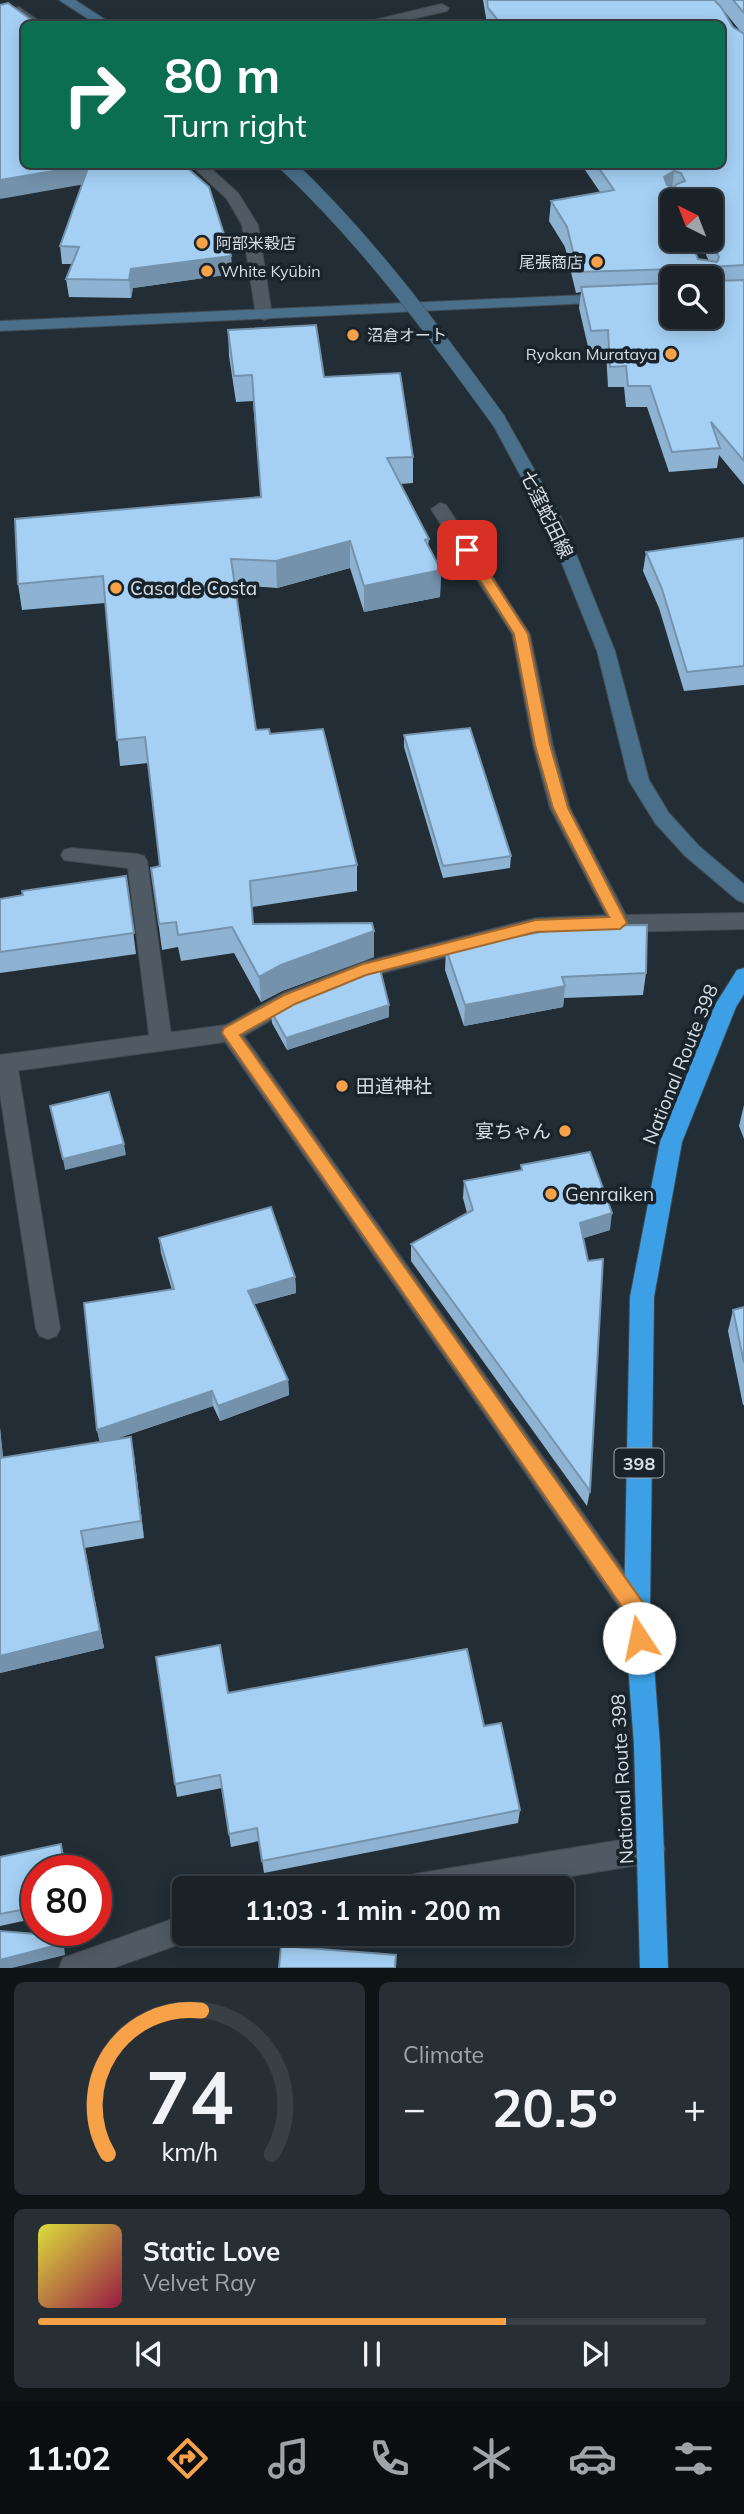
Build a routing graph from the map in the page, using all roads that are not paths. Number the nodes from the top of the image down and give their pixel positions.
1 (65, 0) edge
2 (442, 8) dead end
3 (0, 16) edge
4 (33, 21) edge
5 (100, 21) edge
6 (388, 21) edge
7 (202, 168) edge
8 (290, 168) edge
9 (618, 299) edge
10 (264, 315) junction
11 (0, 326) edge
12 (440, 509) dead end
13 (71, 855) dead end
14 (744, 895) edge
15 (744, 921) edge
16 (620, 923) junction
17 (744, 976) edge
18 (230, 1033) junction
19 (161, 1042) junction
20 (3, 1063) edge
21 (48, 1329) dead end
22 (637, 1611) junction
23 (650, 1849) junction
24 (487, 1876) edge
25 (172, 1933) edge
26 (74, 1968) edge
27 (654, 1968) edge

1 - 5 street
2 - 6 street
3 - 4 street
7 - 10 street
8 - 14 street, 七窪蛇田線, bridge
9 - 10 street
10 - 11 street
12 - 16 street
13 - 19 street
15 - 16 street
16 - 18 street
17 - 22 highway, National Route 398 / 398
18 - 19 street
18 - 22 street
19 - 20 street
20 - 21 street
22 - 23 highway, National Route 398 / 398
23 - 24 street
23 - 27 highway, National Route 398 / 398
25 - 26 street

